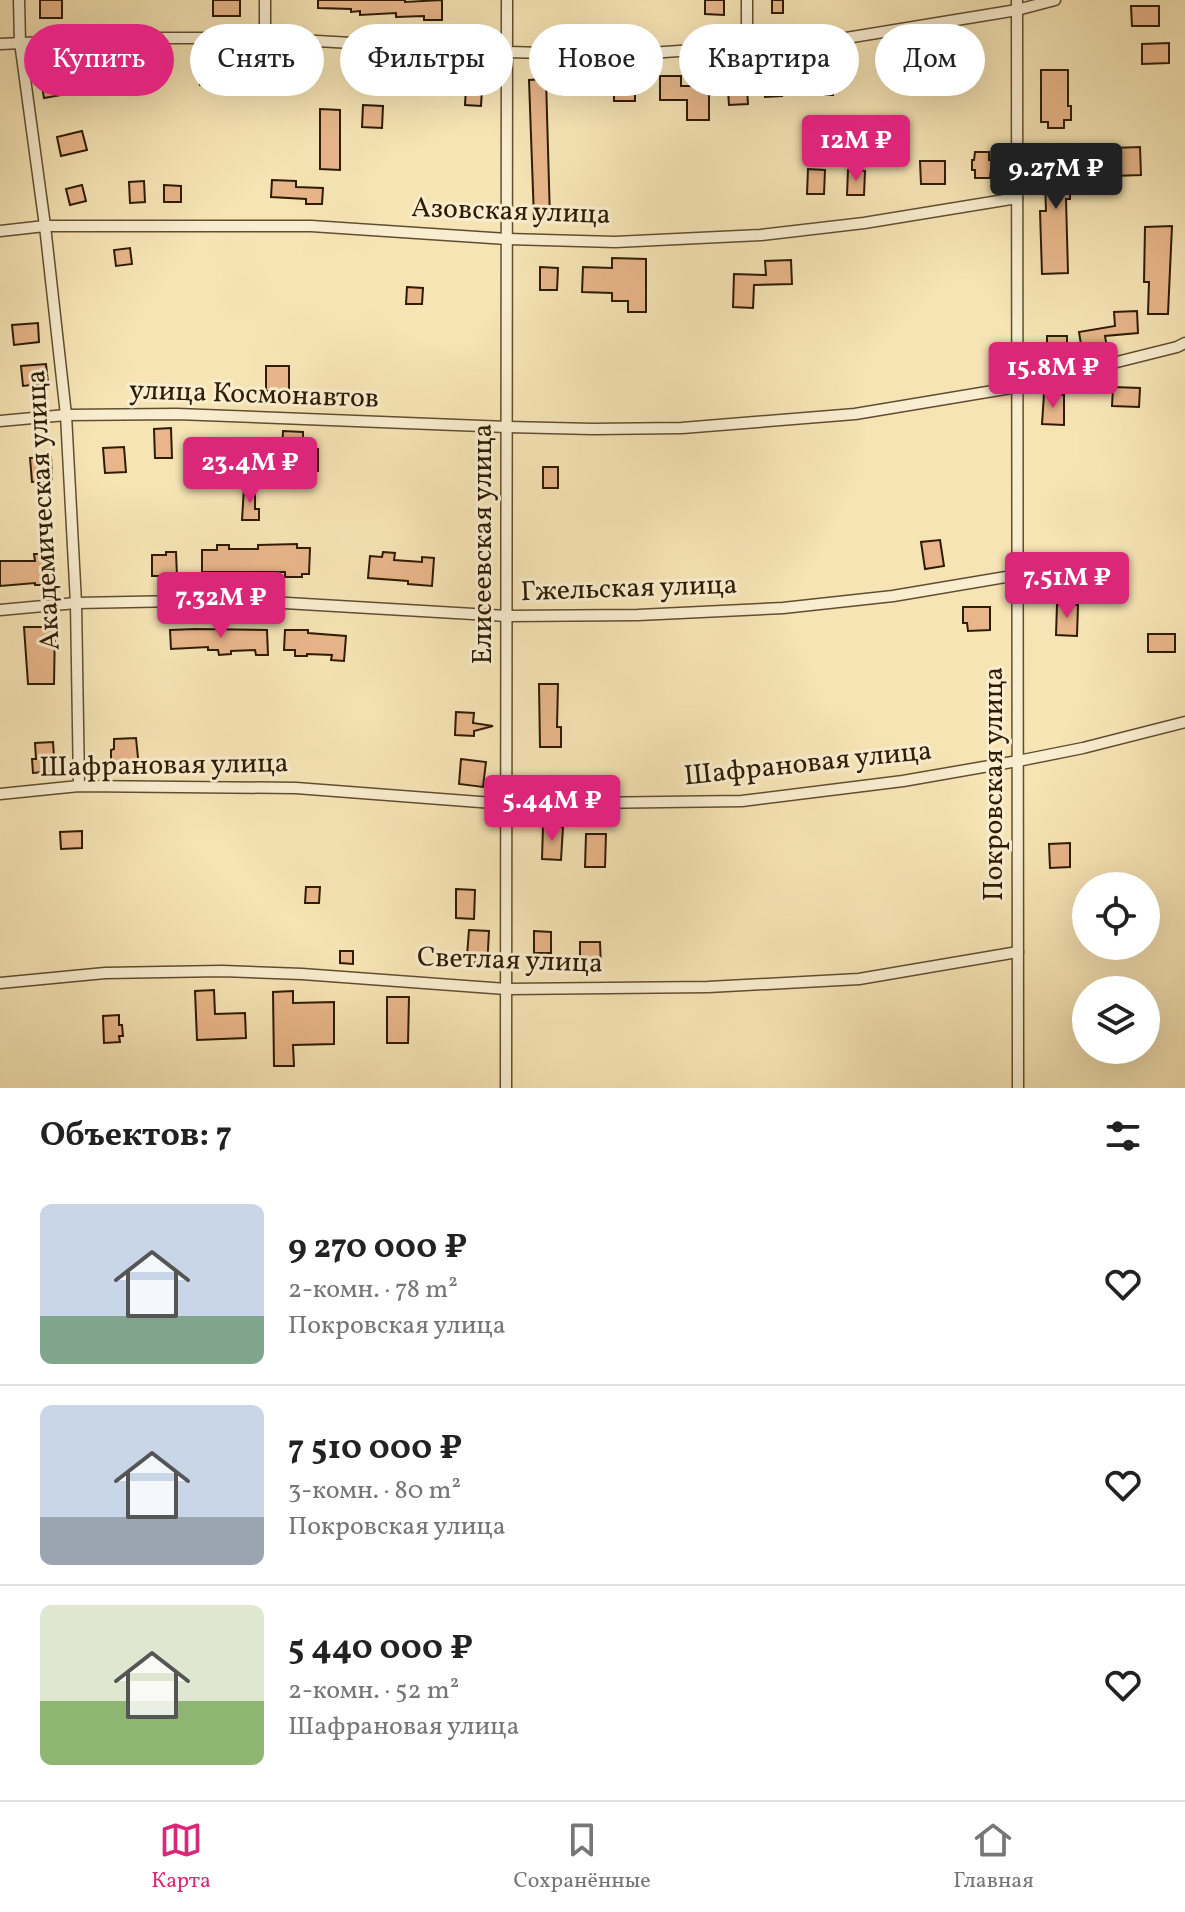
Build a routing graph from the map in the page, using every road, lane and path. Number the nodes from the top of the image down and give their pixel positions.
1 (19, 0) edge
2 (265, 0) edge
3 (507, 0) edge
4 (747, 0) edge
5 (1055, 0) edge
6 (1017, 5) edge
7 (265, 24) edge
8 (507, 24) edge
9 (747, 24) edge
10 (859, 35) edge
11 (190, 38) edge
12 (20, 42) junction
13 (0, 44) edge
14 (513, 52) edge
15 (679, 52) edge
16 (507, 96) edge
17 (1017, 198) junction
18 (45, 226) junction
19 (0, 231) edge
20 (507, 239) junction
21 (1185, 343) edge
22 (1017, 387) junction
23 (66, 415) junction
24 (0, 421) edge
25 (507, 427) junction
26 (1018, 575) junction
27 (76, 603) junction
28 (0, 610) edge
29 (507, 616) junction
30 (1185, 722) edge
31 (1018, 761) junction
32 (79, 786) junction
33 (0, 794) edge
34 (506, 804) junction
35 (1018, 952) junction
36 (0, 983) edge
37 (506, 989) junction
38 (506, 1088) edge
39 (1018, 1088) edge

1 - 12 street, Академическая улица
2 - 7 street
3 - 8 street, Елисеевская улица
4 - 9 street
5 - 6 street
6 - 10 street
6 - 17 street, Покровская улица
11 - 12 street
12 - 13 street
12 - 18 street, Академическая улица
14 - 15 street
16 - 20 street, Елисеевская улица
17 - 20 street, Азовская улица
17 - 22 street, Покровская улица
18 - 19 street, Азовская улица
18 - 20 street, Азовская улица
18 - 23 street, Академическая улица
20 - 25 street, Елисеевская улица
21 - 22 street, улица Космонавтов
22 - 25 street, улица Космонавтов
22 - 26 street, Покровская улица
23 - 24 street, улица Космонавтов
23 - 25 street, улица Космонавтов
23 - 27 street, Академическая улица
25 - 29 street, Елисеевская улица
26 - 29 street, Гжельская улица
26 - 31 street, Покровская улица
27 - 28 street, Гжельская улица
27 - 29 street, Гжельская улица
27 - 32 street, Академическая улица
29 - 34 street, Елисеевская улица
30 - 31 street, Шафрановая улица
31 - 34 street, Шафрановая улица
31 - 35 street, Покровская улица
32 - 33 street, Шафрановая улица
32 - 34 street, Шафрановая улица
34 - 37 street, Елисеевская улица
35 - 37 street, Светлая улица
35 - 39 street, Покровская улица
36 - 37 street, Светлая улица
37 - 38 street, Елисеевская улица

